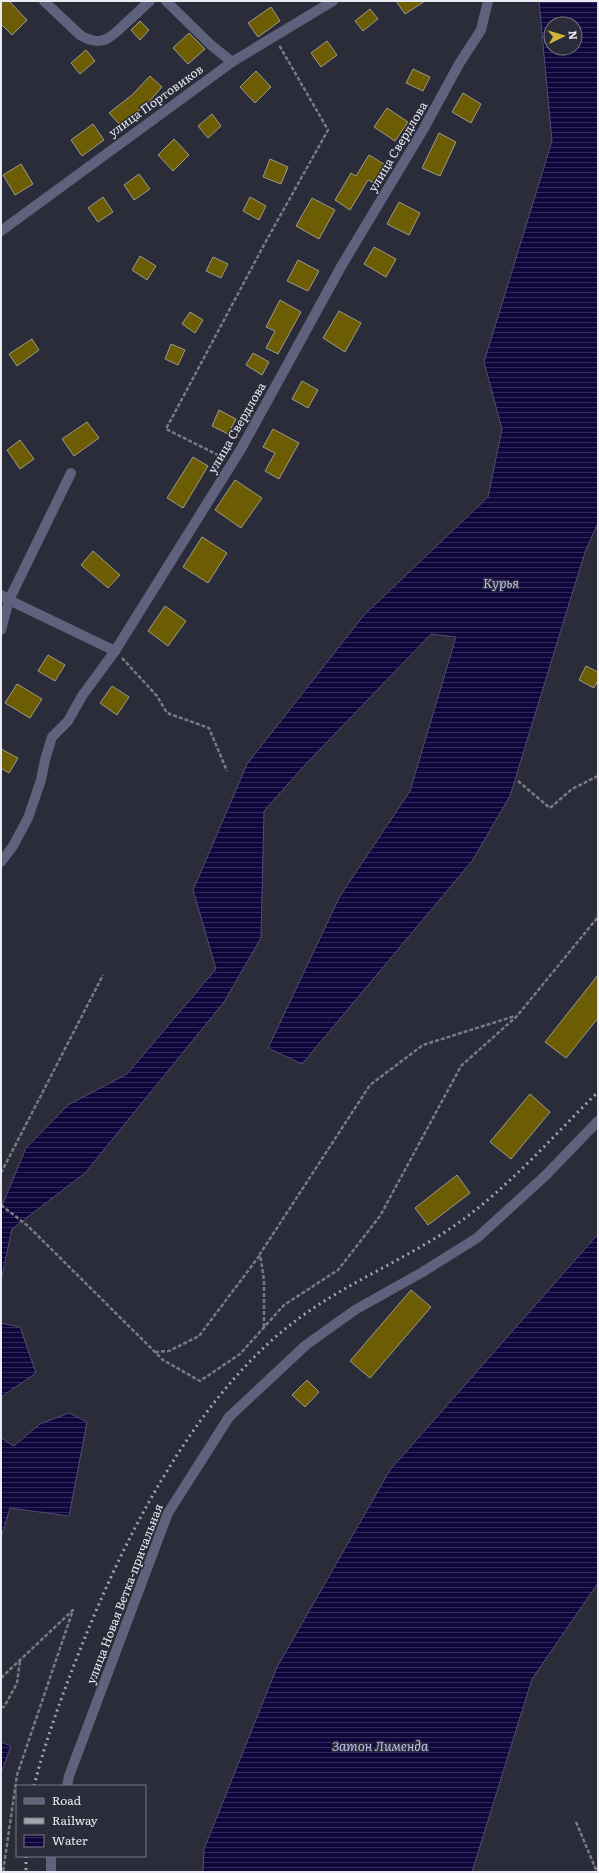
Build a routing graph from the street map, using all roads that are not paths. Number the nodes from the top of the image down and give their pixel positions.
1 (44, 1) edge
2 (150, 1) edge
3 (166, 1) edge
4 (333, 1) edge
5 (488, 1) edge
6 (232, 62) junction
7 (1, 231) edge
8 (70, 473) dead end
9 (5, 597) edge
10 (1, 630) edge
11 (115, 650) junction
12 (1, 862) edge
13 (598, 1121) edge
14 (67, 1785) edge
15 (51, 1857) edge
16 (51, 1872) edge

1 - 2 street
3 - 6 street
4 - 6 street, улица Портовиков
5 - 11 street, улица Свердлова
6 - 7 street, улица Портовиков
8 - 9 street
9 - 10 street
9 - 11 street
11 - 12 street, улица Свердлова
13 - 14 street, улица Новая Ветка-причальная
15 - 16 street

